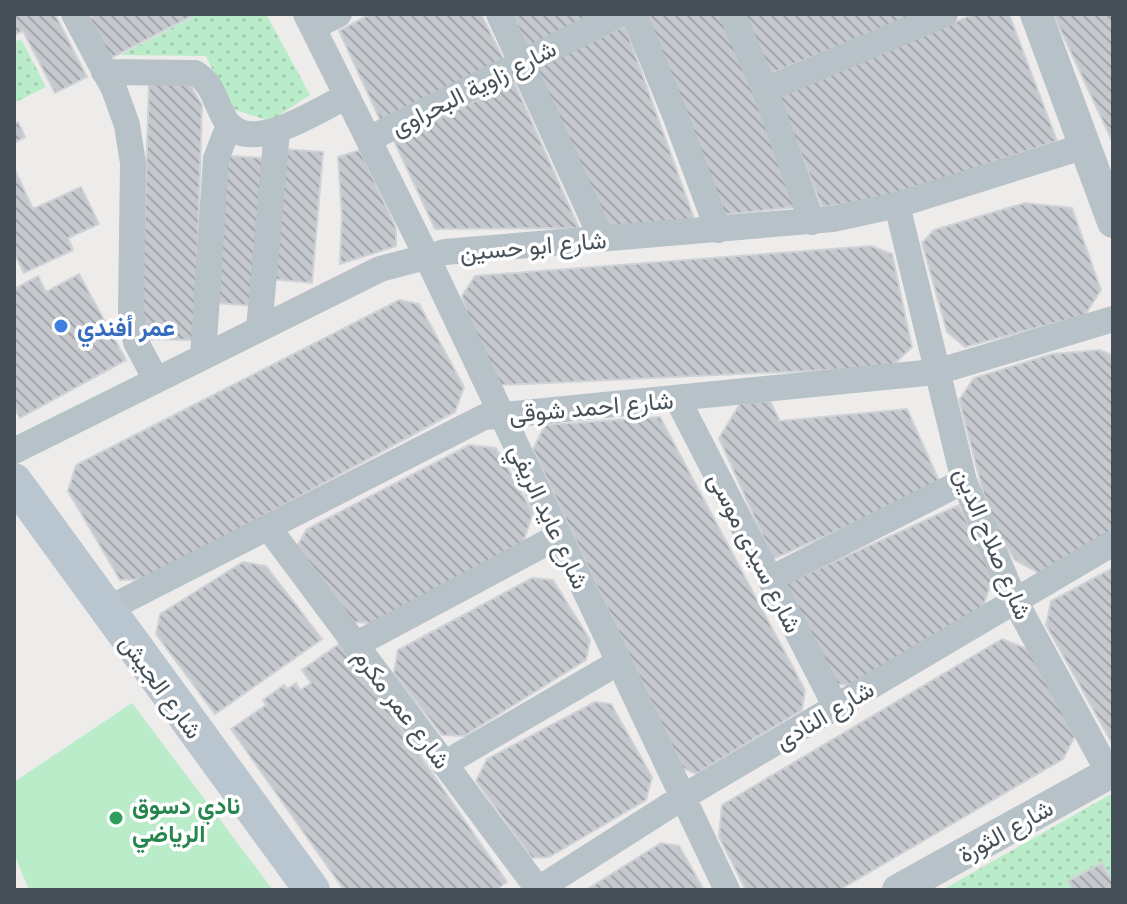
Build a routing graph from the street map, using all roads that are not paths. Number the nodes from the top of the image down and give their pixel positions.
1 (74, 14) edge
2 (339, 14) edge
3 (499, 14) edge
4 (620, 14) edge
5 (634, 14) edge
6 (732, 14) edge
7 (945, 14) edge
8 (1036, 14) edge
9 (310, 20) edge
10 (521, 61) junction
11 (104, 72) junction
12 (765, 90) junction
13 (347, 96) junction
14 (229, 125) junction
15 (277, 131) junction
16 (369, 139) junction
17 (1085, 146) junction
18 (1107, 188) edge
19 (897, 205) junction
20 (812, 222) junction
21 (1113, 222) edge
22 (718, 230) junction
23 (602, 239) junction
24 (426, 255) junction
25 (1113, 319) edge
26 (259, 329) junction
27 (203, 357) junction
28 (937, 370) junction
29 (156, 380) junction
30 (677, 398) junction
31 (501, 413) junction
32 (14, 451) edge
33 (14, 481) edge
34 (964, 481) junction
35 (268, 527) junction
36 (559, 536) junction
37 (1113, 543) edge
38 (770, 579) junction
39 (1015, 601) junction
40 (106, 610) junction
41 (355, 645) junction
42 (619, 662) junction
43 (836, 707) junction
44 (444, 764) junction
45 (1111, 772) edge
46 (683, 797) junction
47 (312, 890) edge
48 (538, 890) edge
49 (727, 890) edge
50 (898, 890) edge

1 - 11 street
2 - 9 street
3 - 10 street
4 - 10 street, شارع زاوية البحراوى
5 - 22 street
6 - 12 street
7 - 12 street
8 - 17 street
9 - 13 street, شارع عايد الريفي
10 - 16 street, شارع زاوية البحراوى
10 - 23 street
11 - 14 street
11 - 29 street
12 - 20 street
13 - 15 street
13 - 16 street, شارع عايد الريفي
14 - 15 street
14 - 27 street
15 - 26 street
16 - 24 street, شارع عايد الريفي
17 - 18 street
17 - 19 street, شارع ابو حسين
18 - 21 street
19 - 20 street, شارع ابو حسين
19 - 28 street, شارع صلاح الدين
20 - 22 street, شارع ابو حسين
22 - 23 street, شارع ابو حسين
23 - 24 street, شارع ابو حسين
24 - 26 street, شارع ابو حسين
24 - 31 street, شارع عايد الريفي
25 - 28 street, شارع احمد شوقى
26 - 27 street, شارع ابو حسين
27 - 29 street, شارع ابو حسين
28 - 30 street, شارع احمد شوقى
28 - 34 street, شارع صلاح الدين
29 - 32 street, شارع ابو حسين
30 - 31 street, شارع احمد شوقى
30 - 38 street, شارع سيدى موسى
31 - 35 street, شارع احمد شوقى
31 - 36 street, شارع عايد الريفي
33 - 40 main road, شارع الجيش
34 - 38 street
34 - 39 street, شارع صلاح الدين
35 - 40 street, شارع احمد شوقى
35 - 41 street, شارع عمر مكرم
36 - 41 street
36 - 42 street, شارع عايد الريفي
37 - 39 street, شارع النادى
38 - 43 street, شارع سيدى موسى
39 - 43 street, شارع النادى
39 - 45 street, شارع صلاح الدين
40 - 47 main road, شارع الجيش
41 - 44 street, شارع عمر مكرم
42 - 44 street
42 - 46 street, شارع عايد الريفي
43 - 46 street, شارع النادى
44 - 48 street, شارع عمر مكرم
45 - 50 street, شارع الثورة
46 - 48 street, شارع النادى
46 - 49 street, شارع عايد الريفي

